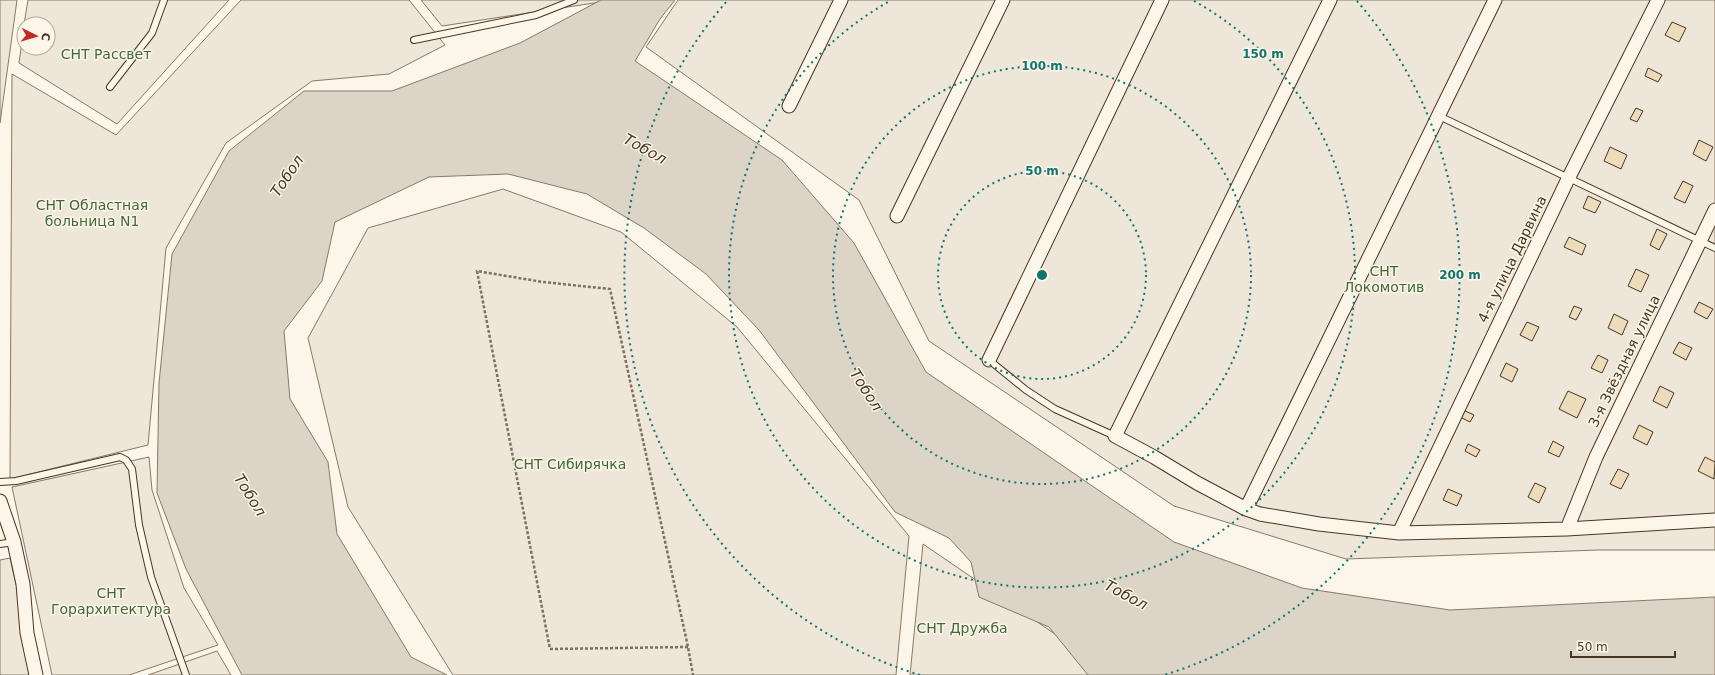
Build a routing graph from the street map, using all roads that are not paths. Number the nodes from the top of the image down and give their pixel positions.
1 (164, 0) edge
2 (574, 0) edge
3 (841, 0) edge
4 (1003, 0) edge
5 (1162, 0) edge
6 (1330, 0) edge
7 (1495, 0) edge
8 (1658, 0) edge
9 (414, 40) dead end
10 (110, 87) dead end
11 (789, 106) dead end
12 (1439, 116) junction
13 (1568, 179) junction
14 (1715, 210) edge
15 (897, 216) dead end
16 (1700, 241) junction
17 (1715, 248) edge
18 (989, 360) joint
19 (1115, 436) junction
20 (0, 482) edge
21 (0, 501) edge
22 (1246, 509) junction
23 (1715, 520) edge
24 (1567, 529) junction
25 (1399, 534) junction
26 (14, 542) junction
27 (0, 544) edge
28 (36, 675) edge
29 (186, 675) edge

1 - 10 lane
2 - 9 lane
3 - 11 street
4 - 15 street
5 - 18 street
6 - 19 street
7 - 12 street
8 - 13 street, 4-я улица Дарвина
12 - 13 lane
12 - 22 street
13 - 16 lane
13 - 25 street, 4-я улица Дарвина
14 - 16 street, 3-я Звёздная улица
16 - 17 lane
16 - 24 street, 3-я Звёздная улица
18 - 19 lane
19 - 22 street
20 - 29 lane
21 - 26 street
22 - 25 street
23 - 24 street
24 - 25 street
26 - 27 lane
26 - 28 street

